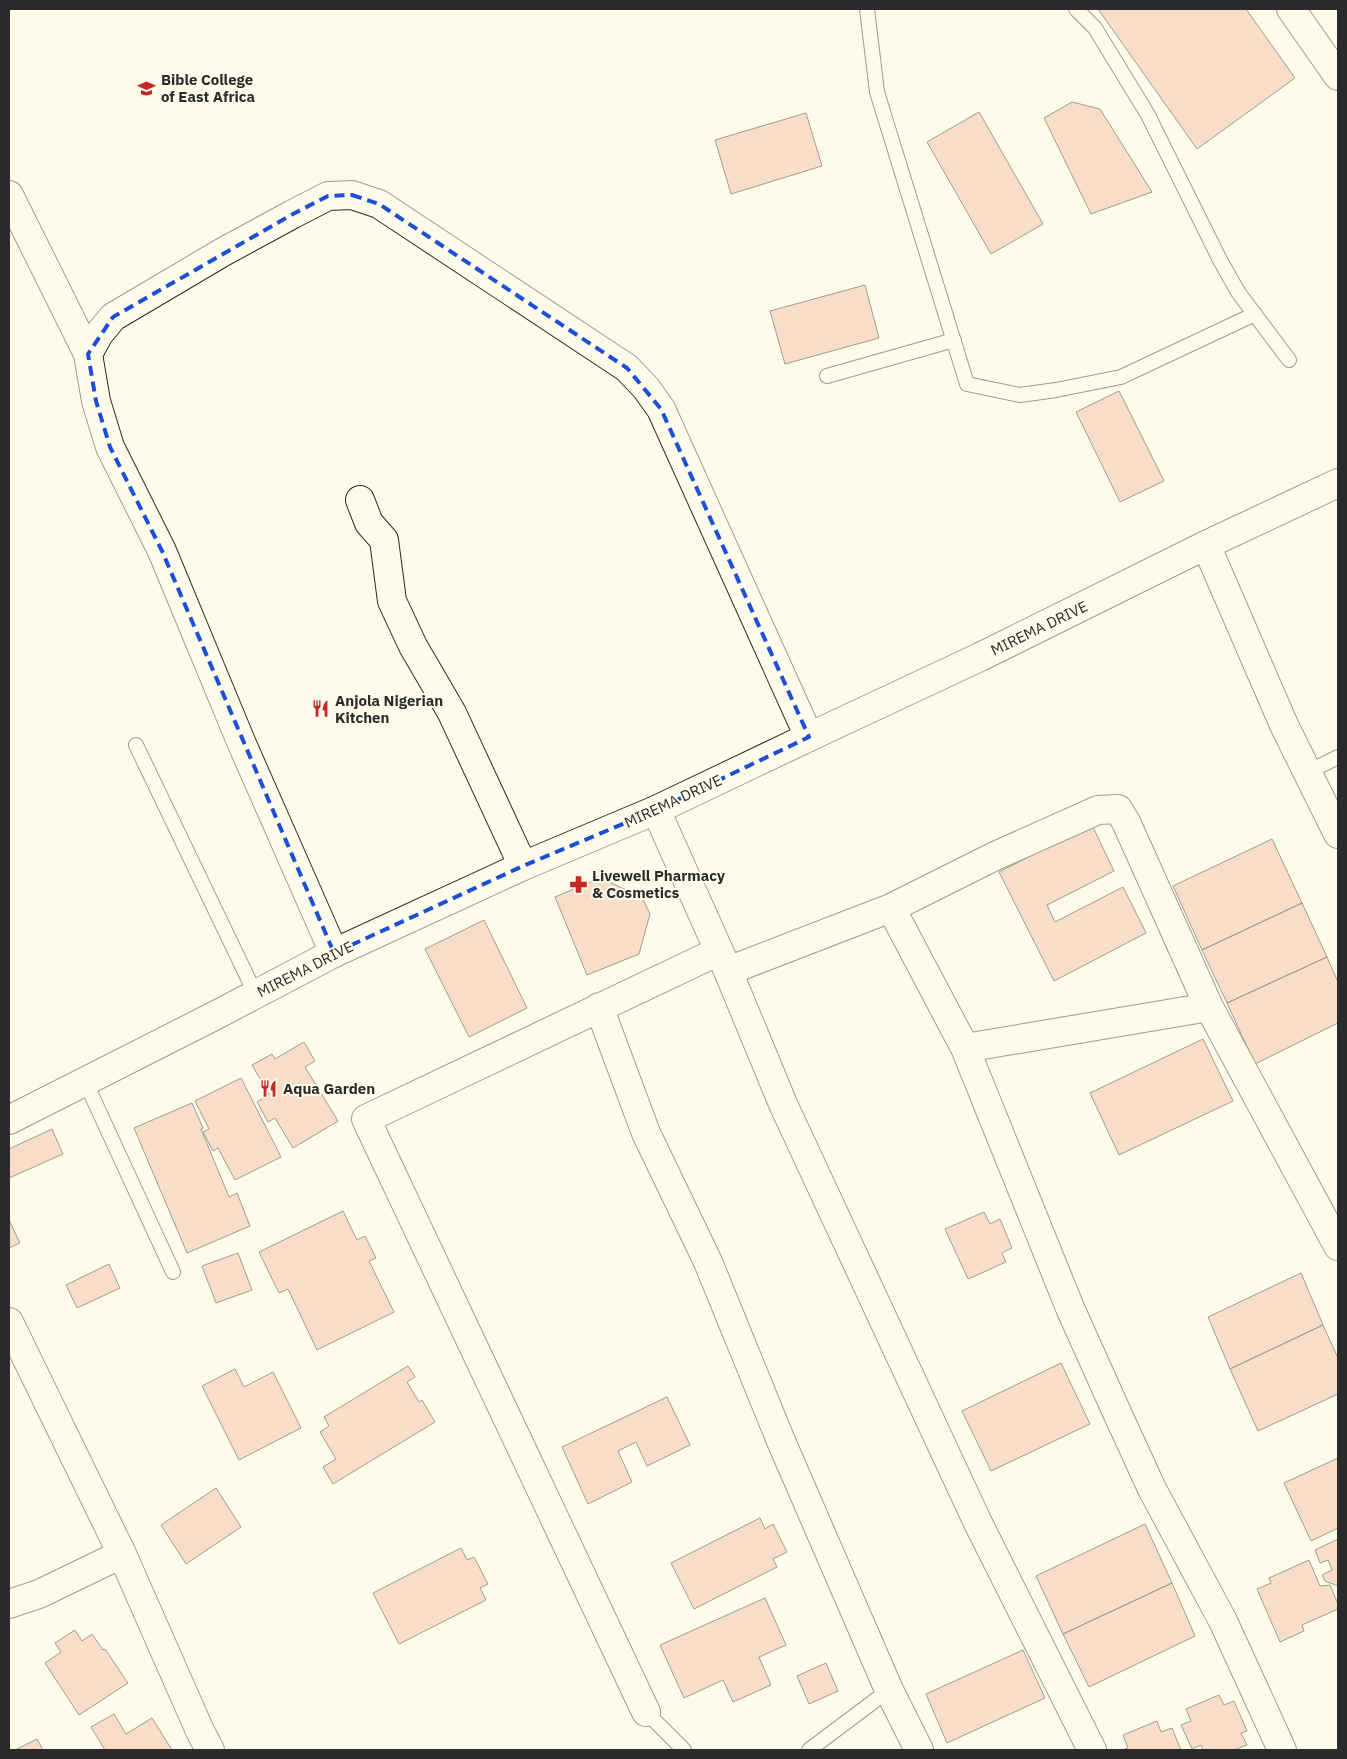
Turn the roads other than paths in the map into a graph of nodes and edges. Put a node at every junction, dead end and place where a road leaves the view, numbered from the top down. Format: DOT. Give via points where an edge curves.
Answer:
graph roads {
  1 [pos="867,9"];
  2 [pos="1076,9"];
  3 [pos="1291,9"];
  4 [pos="1338,76"];
  5 [pos="9,195"];
  6 [pos="1254,314"];
  7 [pos="954,340"];
  8 [pos="88,354"];
  9 [pos="1289,360"];
  10 [pos="827,376"];
  11 [pos="1338,483"];
  12 [pos="360,500"];
  13 [pos="1206,545"];
  14 [pos="809,737"];
  15 [pos="136,746"];
  16 [pos="1338,757"];
  17 [pos="1308,772"];
  18 [pos="656,810"];
  19 [pos="1338,834"];
  20 [pos="523,866"];
  21 [pos="891,908"];
  22 [pos="334,953"];
  23 [pos="723,961"];
  24 [pos="256,995"];
  25 [pos="599,1007"];
  26 [pos="1209,1007"];
  27 [pos="964,1048"];
  28 [pos="84,1081"];
  29 [pos="9,1120"];
  30 [pos="1338,1246"];
  31 [pos="173,1272"];
  32 [pos="11,1334"];
  33 [pos="122,1554"];
  34 [pos="9,1604"];
  35 [pos="889,1690"];
  36 [pos="646,1712"];
  37 [pos="210,1750"];
  38 [pos="684,1750"];
  39 [pos="809,1750"];
  40 [pos="919,1750"];
  41 [pos="1092,1750"];
  42 [pos="1282,1750"];
  1 -- 7 [label="lane" via="877,92"];
  2 -- 6 [label="lane" via="1100,36 1148,115 1220,260"];
  3 -- 4 [label="street"];
  5 -- 8 [label="street"];
  6 -- 7 [label="lane" via="1121,377 1020,395 967,384"];
  6 -- 9 [label="lane"];
  7 -- 10 [label="lane"];
  8 -- 14 [label="street" via="99,334 114,318 293,214 328,196 352,195 379,204 627,368 646,388 661,409"];
  8 -- 22 [label="street" via="96,401 110,447 162,551"];
  11 -- 13 [label="street, MIREMA DRIVE"];
  12 -- 20 [label="street" via="369,523 384,540 392,601 413,646 452,713"];
  13 -- 14 [label="street, MIREMA DRIVE"];
  13 -- 17 [label="street" via="1284,725"];
  14 -- 18 [label="street, MIREMA DRIVE"];
  15 -- 24 [label="lane"];
  16 -- 17 [label="lane"];
  17 -- 19 [label="street"];
  18 -- 20 [label="street, MIREMA DRIVE"];
  18 -- 23 [label="street"];
  20 -- 22 [label="street, MIREMA DRIVE"];
  21 -- 23 [label="street"];
  21 -- 26 [label="street" via="1098,810 1118,809"];
  21 -- 27 [label="street"];
  22 -- 24 [label="street, MIREMA DRIVE"];
  23 -- 25 [label="street"];
  23 -- 41 [label="street" via="783,1104 966,1496"];
  24 -- 28 [label="street, MIREMA DRIVE"];
  25 -- 35 [label="street" via="646,1134 708,1262 781,1442"];
  25 -- 36 [label="street" via="366,1119"];
  26 -- 27 [label="street"];
  26 -- 30 [label="street"];
  27 -- 42 [label="street" via="1070,1308 1114,1406 1152,1489 1223,1621"];
  28 -- 29 [label="street, MIREMA DRIVE"];
  28 -- 31 [label="lane"];
  32 -- 33 [label="street"];
  33 -- 34 [label="street" via="38,1594"];
  33 -- 37 [label="street"];
  35 -- 39 [label="lane"];
  35 -- 40 [label="street"];
  36 -- 38 [label="lane"];
}
